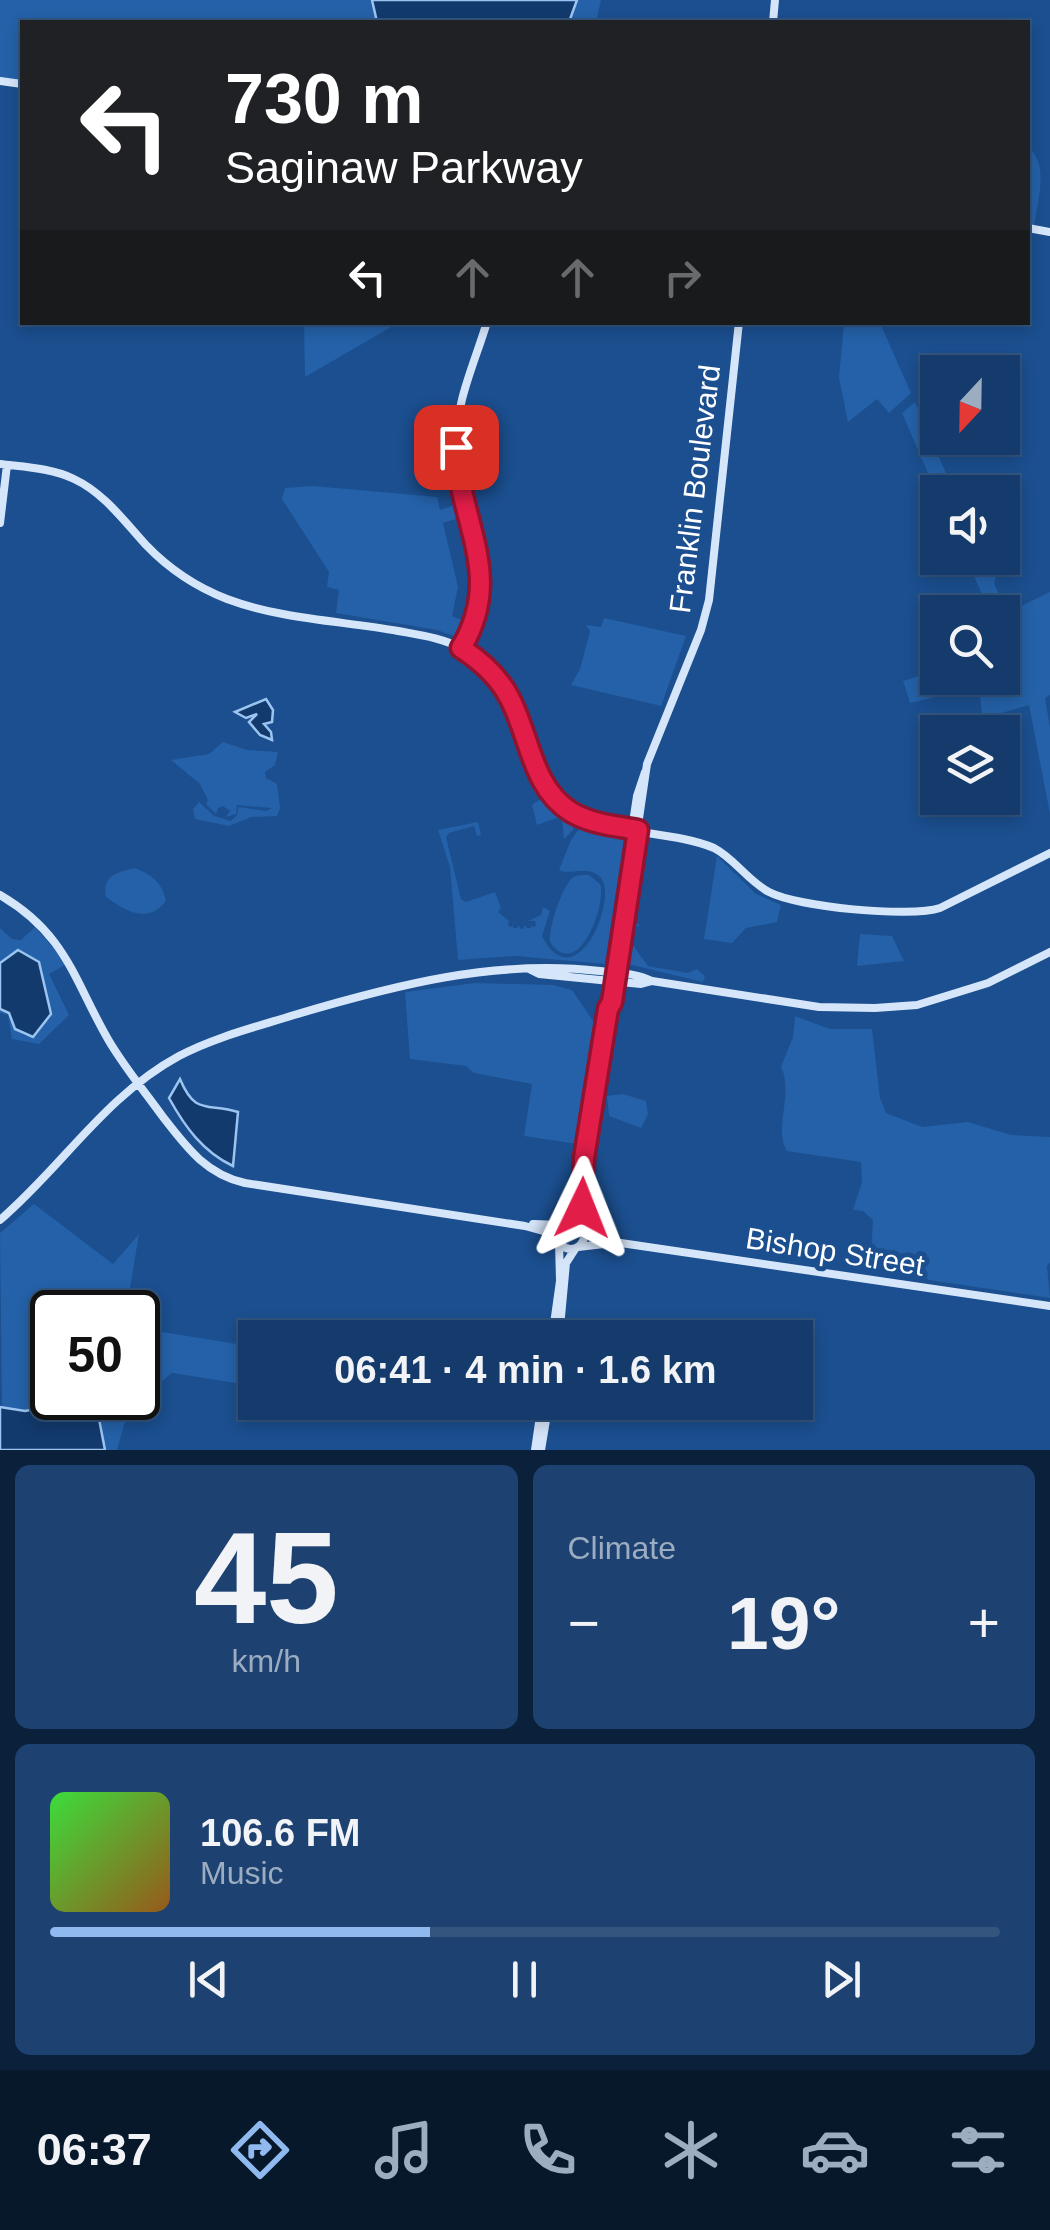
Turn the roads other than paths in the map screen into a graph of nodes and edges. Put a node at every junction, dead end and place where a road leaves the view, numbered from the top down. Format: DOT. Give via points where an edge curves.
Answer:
graph roads {
  1 [pos="485,325"];
  2 [pos="739,325"];
  3 [pos="3,465"];
  4 [pos="0,524"];
  5 [pos="461,648"];
  6 [pos="635,829"];
  7 [pos="1050,854"];
  8 [pos="0,895"];
  9 [pos="1048,951"];
  10 [pos="619,959"];
  11 [pos="613,977"];
  12 [pos="648,979"];
  13 [pos="140,1084"];
  14 [pos="123,1097"];
  15 [pos="150,1099"];
  16 [pos="584,1158"];
  17 [pos="0,1220"];
  18 [pos="565,1224"];
  19 [pos="525,1226"];
  20 [pos="583,1229"];
  21 [pos="559,1241"];
  22 [pos="614,1242"];
  23 [pos="577,1248"];
  24 [pos="1050,1306"];
  25 [pos="557,1320"];
  26 [pos="558,1320"];
  27 [pos="543,1420"];
  28 [pos="538,1450"];
  1 -- 5 [label="main road" via="456,426 459,485 482,581 477,617"];
  2 -- 6 [label="main road, Franklin Boulevard" via="709,600 646,772"];
  3 -- 4 [label="main road"];
  3 -- 5 [label="main road" via="52,471 90,488 166,563 228,600"];
  5 -- 6 [label="main road" via="502,684 538,773 557,800 582,817"];
  6 -- 7 [label="main road" via="714,848 784,899 917,913"];
  6 -- 10 [label="main road, Franklin Boulevard"];
  6 -- 11 [label="main road, Franklin Boulevard"];
  8 -- 13 [label="main road" via="65,955 108,1039"];
  9 -- 12 [label="main road" via="988,983 917,1005 875,1008 819,1006"];
  10 -- 11 [label="main road, Franklin Boulevard"];
  10 -- 12 [label="main road"];
  11 -- 12 [label="main road"];
  11 -- 13 [label="main road" via="539,966 384,989 231,1034 178,1056"];
  11 -- 16 [label="main road, Franklin Boulevard"];
  13 -- 14 [label="main road"];
  13 -- 15 [label="main road"];
  14 -- 15 [label="main road"];
  14 -- 17 [label="main road"];
  15 -- 19 [label="main road" via="192,1155 236,1181"];
  16 -- 18 [label="main road, Franklin Boulevard" via="575,1210"];
  16 -- 20 [label="main road, Franklin Boulevard"];
  18 -- 19 [label="main road"];
  18 -- 20 [label="main road"];
  18 -- 21 [label="main road"];
  19 -- 21 [label="main road"];
  20 -- 22 [label="main road, Bishop Street"];
  20 -- 23 [label="main road"];
  21 -- 23 [label="main road"];
  21 -- 25 [label="main road"];
  22 -- 23 [label="main road, Bishop Street"];
  22 -- 24 [label="main road, Bishop Street"];
  23 -- 26 [label="main road" via="566,1263"];
  27 -- 28 [label="main road"];
}
